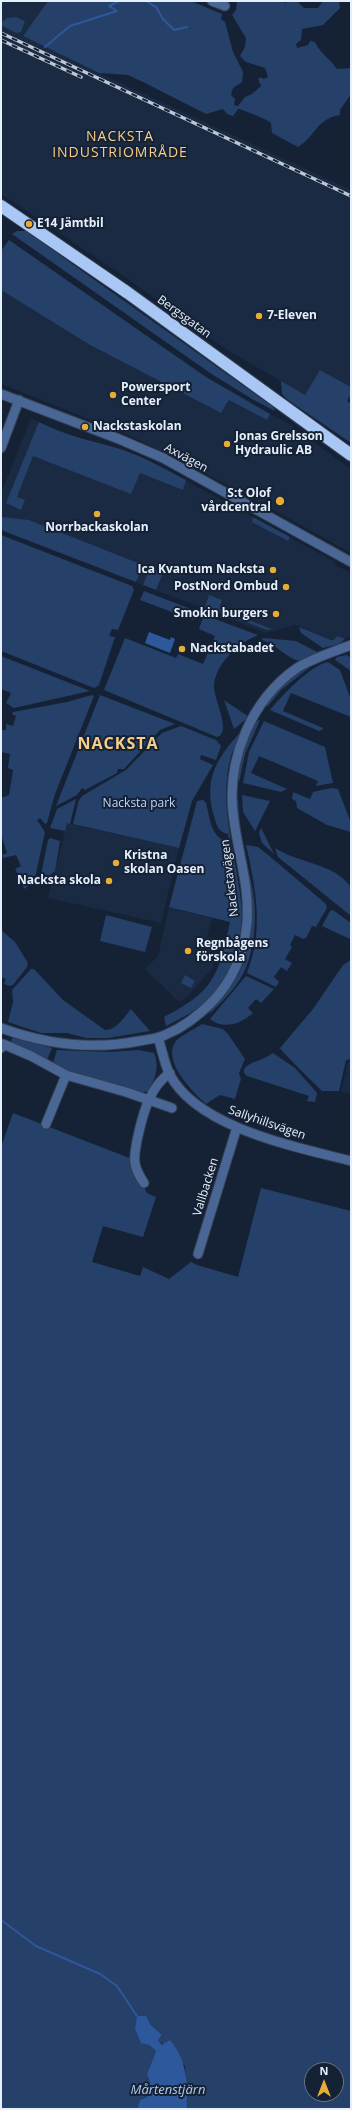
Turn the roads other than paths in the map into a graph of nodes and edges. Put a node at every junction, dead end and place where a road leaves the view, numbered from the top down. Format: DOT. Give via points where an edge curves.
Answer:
graph roads {
  1 [pos="212,1"];
  2 [pos="224,6"];
  3 [pos="1,207"];
  4 [pos="1,394"];
  5 [pos="18,400"];
  6 [pos="1,448"];
  7 [pos="351,454"];
  8 [pos="351,562"];
  9 [pos="351,645"];
  10 [pos="1,1028"];
  11 [pos="158,1038"];
  12 [pos="2,1046"];
  13 [pos="170,1073"];
  14 [pos="66,1075"];
  15 [pos="149,1099"];
  16 [pos="172,1108"];
  17 [pos="46,1124"];
  18 [pos="237,1127"];
  19 [pos="351,1161"];
  20 [pos="144,1183"];
  21 [pos="198,1254"];
  1 -- 2 [label="street"];
  3 -- 7 [label="highway, Bergsgatan" via="128,293"];
  4 -- 5 [label="street, Axvägen"];
  5 -- 6 [label="street"];
  5 -- 8 [label="street, Axvägen" via="163,458"];
  9 -- 11 [label="street, Nackstavägen" via="298,668 272,690 250,724 235,761 232,785 233,813 247,910 247,924 240,958 230,981 199,1015"];
  10 -- 11 [label="street, Nackstavägen" via="27,1036 82,1046 111,1046"];
  11 -- 13 [label="street, Sallyhillsvägen"];
  12 -- 14 [label="street" via="31,1056"];
  13 -- 15 [label="street" via="163,1078"];
  13 -- 18 [label="street, Sallyhillsvägen" via="186,1096 215,1117"];
  14 -- 15 [label="street"];
  14 -- 17 [label="street"];
  15 -- 16 [label="street"];
  15 -- 20 [label="street" via="140,1128 134,1163"];
  18 -- 19 [label="street, Sallyhillsvägen"];
  18 -- 21 [label="street, Vallbacken"];
}
